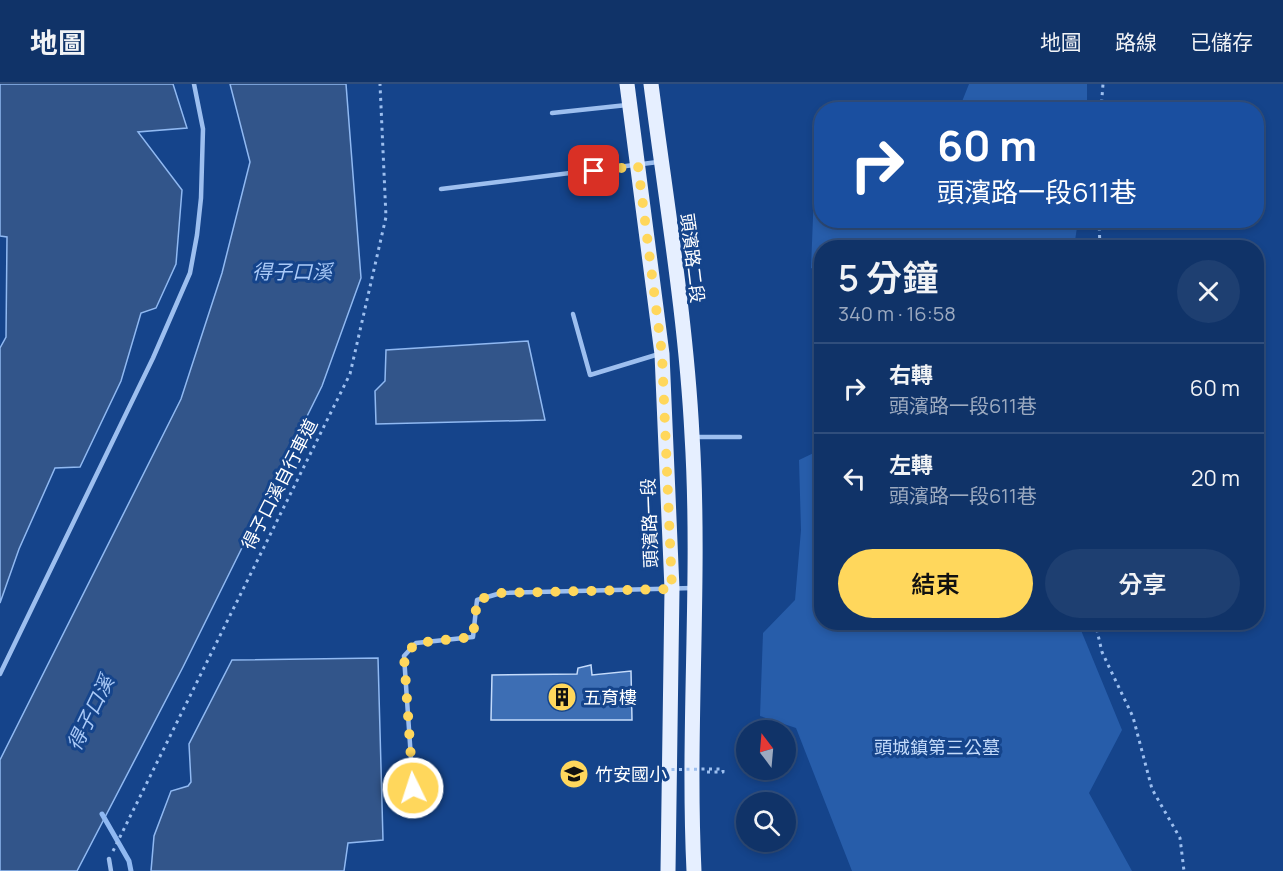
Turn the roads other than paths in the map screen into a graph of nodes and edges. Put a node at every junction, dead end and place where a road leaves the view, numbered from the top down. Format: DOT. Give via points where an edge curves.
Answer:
graph roads {
  1 [pos="194,84"];
  2 [pos="627,84"];
  3 [pos="651,84"];
  4 [pos="629,105"];
  5 [pos="552,113"];
  6 [pos="661,162"];
  7 [pos="638,166"];
  8 [pos="441,189"];
  9 [pos="573,314"];
  10 [pos="662,354"];
  11 [pos="692,437"];
  12 [pos="740,437"];
  13 [pos="695,588"];
  14 [pos="672,589"];
  15 [pos="694,668"];
  16 [pos="670,669"];
  17 [pos="0,674"];
  18 [pos="670,725"];
  19 [pos="693,726"];
  20 [pos="413,788"];
  21 [pos="109,859"];
  22 [pos="111,871"];
  23 [pos="668,871"];
  24 [pos="694,871"];
  1 -- 17 [label="lane" via="203,129 201,198 190,273"];
  2 -- 4 [label="main road"];
  3 -- 6 [label="main road, 頭濱路二段"];
  4 -- 5 [label="lane"];
  4 -- 7 [label="main road"];
  6 -- 7 [label="lane"];
  6 -- 11 [label="main road, 頭濱路二段" via="686,349"];
  7 -- 8 [label="lane"];
  7 -- 10 [label="main road"];
  9 -- 10 [label="lane" via="591,375"];
  10 -- 14 [label="main road, 頭濱路一段"];
  11 -- 12 [label="lane"];
  11 -- 13 [label="main road"];
  13 -- 14 [label="lane"];
  13 -- 15 [label="main road"];
  14 -- 16 [label="main road, 頭濱路一段"];
  14 -- 20 [label="lane" via="501,593 477,600 473,637 416,643 404,656"];
  15 -- 16 [label="main road"];
  15 -- 19 [label="main road"];
  16 -- 18 [label="main road, 頭濱路一段"];
  18 -- 19 [label="main road"];
  18 -- 23 [label="main road, 頭濱路一段"];
  19 -- 24 [label="main road"];
  21 -- 22 [label="lane"];
}
